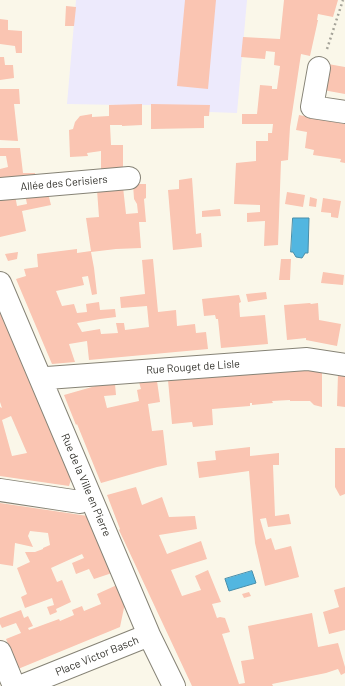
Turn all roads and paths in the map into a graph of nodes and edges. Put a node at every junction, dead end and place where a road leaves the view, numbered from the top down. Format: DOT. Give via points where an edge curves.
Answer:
graph roads {
  1 [pos="343,0"];
  2 [pos="319,68"];
  3 [pos="345,112"];
  4 [pos="129,178"];
  5 [pos="0,189"];
  6 [pos="1,289"];
  7 [pos="345,365"];
  8 [pos="42,381"];
  9 [pos="0,490"];
  10 [pos="80,502"];
  11 [pos="149,635"];
  12 [pos="0,652"];
  13 [pos="14,686"];
  14 [pos="22,686"];
  15 [pos="174,686"];
  1 -- 2 [label="path"];
  2 -- 3 [label="street" via="312,106"];
  4 -- 5 [label="street, Allée des Cerisiers"];
  6 -- 8 [label="street, Rue de la Ville en Pierre"];
  7 -- 8 [label="street, Rue Rouget de Lisle" via="307,359 47,378"];
  8 -- 11 [label="street, Rue de la Ville en Pierre"];
  9 -- 10 [label="street"];
  11 -- 14 [label="street, Place Victor Basch"];
  11 -- 15 [label="street, Rue de la Ville en Pierre"];
  12 -- 13 [label="street"];
}
